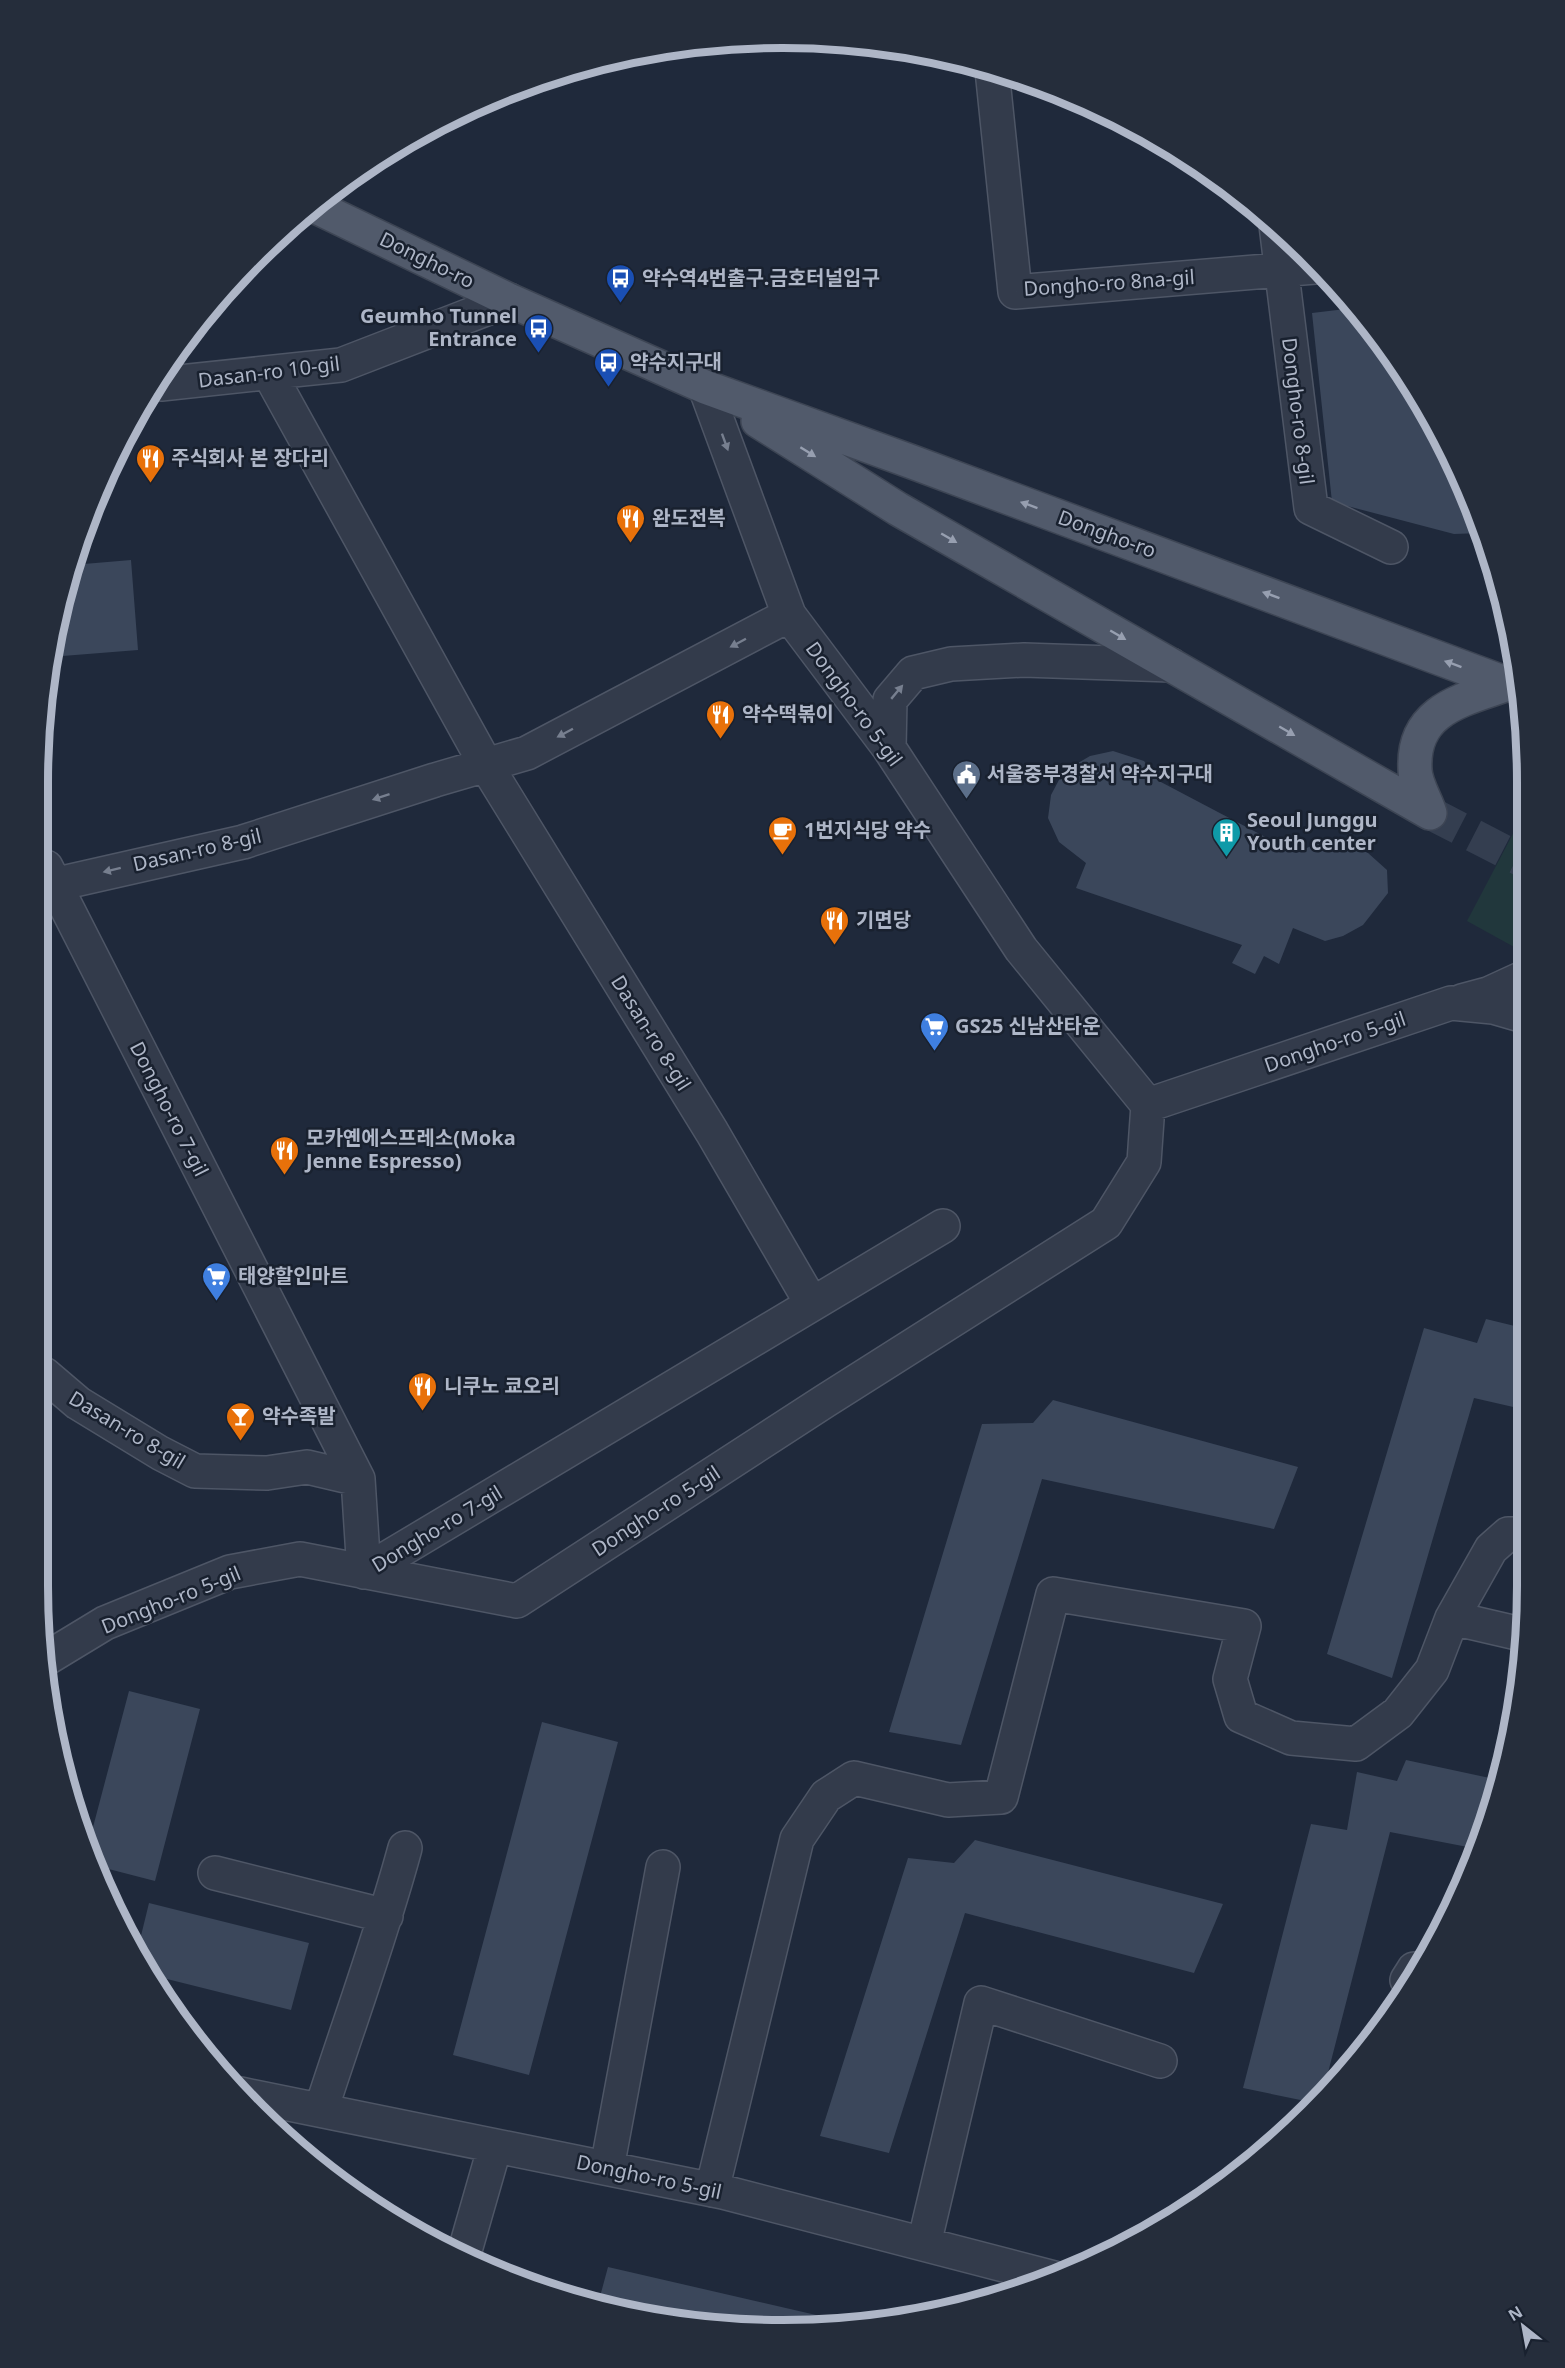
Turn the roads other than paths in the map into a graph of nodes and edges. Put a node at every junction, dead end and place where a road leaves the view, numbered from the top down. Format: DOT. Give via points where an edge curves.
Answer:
graph roads {
  1 [pos="994,79"];
  2 [pos="323,210"];
  3 [pos="1277,240"];
  4 [pos="1306,268"];
  5 [pos="1280,270"];
  6 [pos="509,300"];
  7 [pos="270,373"];
  8 [pos="166,383"];
  9 [pos="705,387"];
  10 [pos="1391,547"];
  11 [pos="789,615"];
  12 [pos="1171,665"];
  13 [pos="889,748"];
  14 [pos="486,765"];
  15 [pos="48,878"];
  16 [pos="48,880"];
  17 [pos="1517,981"];
  18 [pos="1451,1003"];
  19 [pos="1517,1014"];
  20 [pos="1148,1105"];
  21 [pos="943,1226"];
  22 [pos="812,1304"];
  23 [pos="48,1377"];
  24 [pos="358,1479"];
  25 [pos="1517,1534"];
  26 [pos="364,1572"];
  27 [pos="1452,1618"];
  28 [pos="1515,1633"];
  29 [pos="52,1655"];
  30 [pos="405,1848"];
  31 [pos="663,1867"];
  32 [pos="214,1873"];
  33 [pos="387,1916"];
  34 [pos="1160,2061"];
  35 [pos="256,2097"];
  36 [pos="321,2110"];
  37 [pos="495,2145"];
  38 [pos="607,2169"];
  39 [pos="712,2190"];
  40 [pos="924,2244"];
  41 [pos="466,2248"];
  42 [pos="1038,2274"];
  1 -- 5 [label="street, Dongho-ro 8na-gil" via="1016,292"];
  2 -- 6 [label="main road, Dongho-ro"];
  3 -- 5 [label="street, Dongho-ro 8-gil"];
  4 -- 5 [label="street, Dongho-ro 8na-gil"];
  5 -- 10 [label="street, Dongho-ro 8-gil" via="1311,508"];
  6 -- 7 [label="street, Dasan-ro 10-gil" via="341,365"];
  6 -- 9 [label="main road, Dongho-ro"];
  7 -- 8 [label="street, Dasan-ro 10-gil"];
  7 -- 14 [label="street, Dasan-ro 8-gil"];
  9 -- 11 [label="street, Dongho-ro 5-gil, one-way"];
  9 -- 12 [label="main road, Dongho-ro, one-way" via="898,509"];
  12 -- 9 [label="main road, Dongho-ro, one-way" via="1430,813 1414,771 1427,722 1445,708 1508,684"];
  11 -- 13 [label="street, Dongho-ro 5-gil"];
  11 -- 14 [label="street, Dasan-ro 8-gil, one-way" via="527,753"];
  13 -- 12 [label="street, one-way" via="890,700 914,673 951,664 1024,660"];
  13 -- 20 [label="street, Dongho-ro 5-gil" via="1021,949"];
  14 -- 15 [label="street, Dasan-ro 8-gil, one-way" via="243,842"];
  14 -- 22 [label="street, Dasan-ro 8-gil" via="706,1122"];
  16 -- 24 [label="street, Dongho-ro 7-gil"];
  17 -- 18 [label="street" via="1488,994"];
  18 -- 19 [label="street, Dongho-ro 5-gil"];
  18 -- 20 [label="street, Dongho-ro 5-gil"];
  20 -- 26 [label="street, Dongho-ro 5-gil" via="1144,1162 1106,1223 517,1601"];
  21 -- 22 [label="street, Dongho-ro 7-gil"];
  22 -- 26 [label="street, Dongho-ro 7-gil"];
  23 -- 24 [label="street, Dasan-ro 8-gil" via="78,1403 195,1471 267,1473 307,1467"];
  24 -- 26 [label="street, Dongho-ro 7-gil"];
  25 -- 27 [label="street" via="1508,1534 1491,1550"];
  26 -- 29 [label="street, Dongho-ro 5-gil" via="300,1559 230,1572 105,1623"];
  27 -- 28 [label="street"];
  27 -- 39 [label="street" via="1432,1670 1398,1713 1356,1744 1291,1738 1241,1716 1230,1679 1244,1626 1053,1594 1001,1797 948,1800 854,1778 826,1796 797,1839"];
  30 -- 33 [label="street"];
  31 -- 38 [label="street"];
  32 -- 33 [label="street"];
  33 -- 36 [label="street"];
  34 -- 40 [label="street" via="981,2003"];
  35 -- 36 [label="street, Dongho-ro 5-gil"];
  36 -- 37 [label="street, Dongho-ro 5-gil"];
  37 -- 38 [label="street, Dongho-ro 5-gil"];
  37 -- 41 [label="street"];
  38 -- 39 [label="street, Dongho-ro 5-gil"];
  39 -- 40 [label="street, Dongho-ro 5-gil"];
  40 -- 42 [label="street, Dongho-ro 5-gil"];
}
